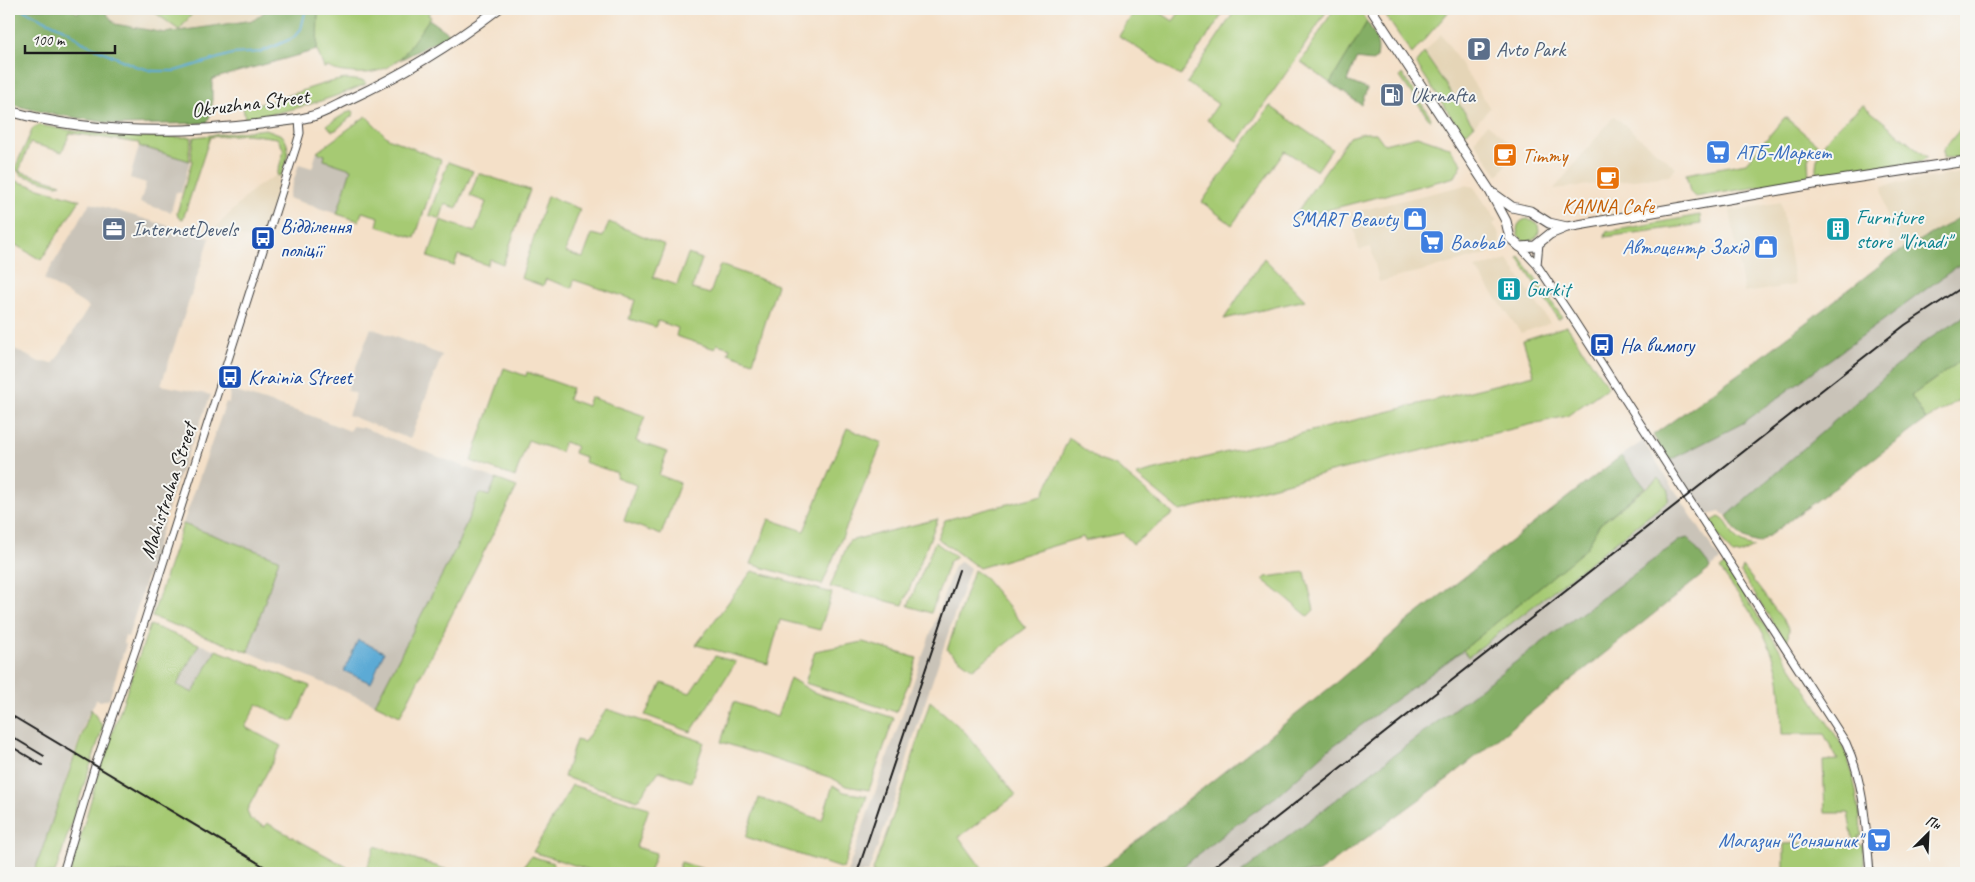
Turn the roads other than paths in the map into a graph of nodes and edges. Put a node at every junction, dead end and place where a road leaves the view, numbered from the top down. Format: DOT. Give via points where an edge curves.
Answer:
graph roads {
  1 [pos="498,9"];
  2 [pos="1371,9"];
  3 [pos="9,112"];
  4 [pos="299,119"];
  5 [pos="1966,161"];
  6 [pos="1490,191"];
  7 [pos="1525,211"];
  8 [pos="1542,220"];
  9 [pos="1568,227"];
  10 [pos="1507,228"];
  11 [pos="1541,241"];
  12 [pos="1520,247"];
  13 [pos="1537,265"];
  14 [pos="63,873"];
  15 [pos="1870,873"];
  1 -- 4 [label="main road, Okruzhna Street" via="461,38 418,65 310,117"];
  2 -- 6 [label="main road"];
  3 -- 4 [label="main road, Okruzhna Street" via="72,124 143,130 227,127"];
  4 -- 14 [label="street, Mahistralna Street" via="296,147"];
  5 -- 9 [label="main road"];
  6 -- 7 [label="main road" via="1512,207"];
  6 -- 10 [label="main road"];
  7 -- 8 [label="main road" via="1535,213"];
  7 -- 10 [label="main road" via="1512,217"];
  8 -- 9 [label="main road"];
  8 -- 11 [label="main road" via="1545,229"];
  9 -- 11 [label="main road"];
  10 -- 12 [label="main road" via="1510,238"];
  11 -- 12 [label="main road" via="1530,248"];
  11 -- 13 [label="street"];
  12 -- 13 [label="street"];
  13 -- 15 [label="street" via="1846,743 1856,764 1861,788"];
}
